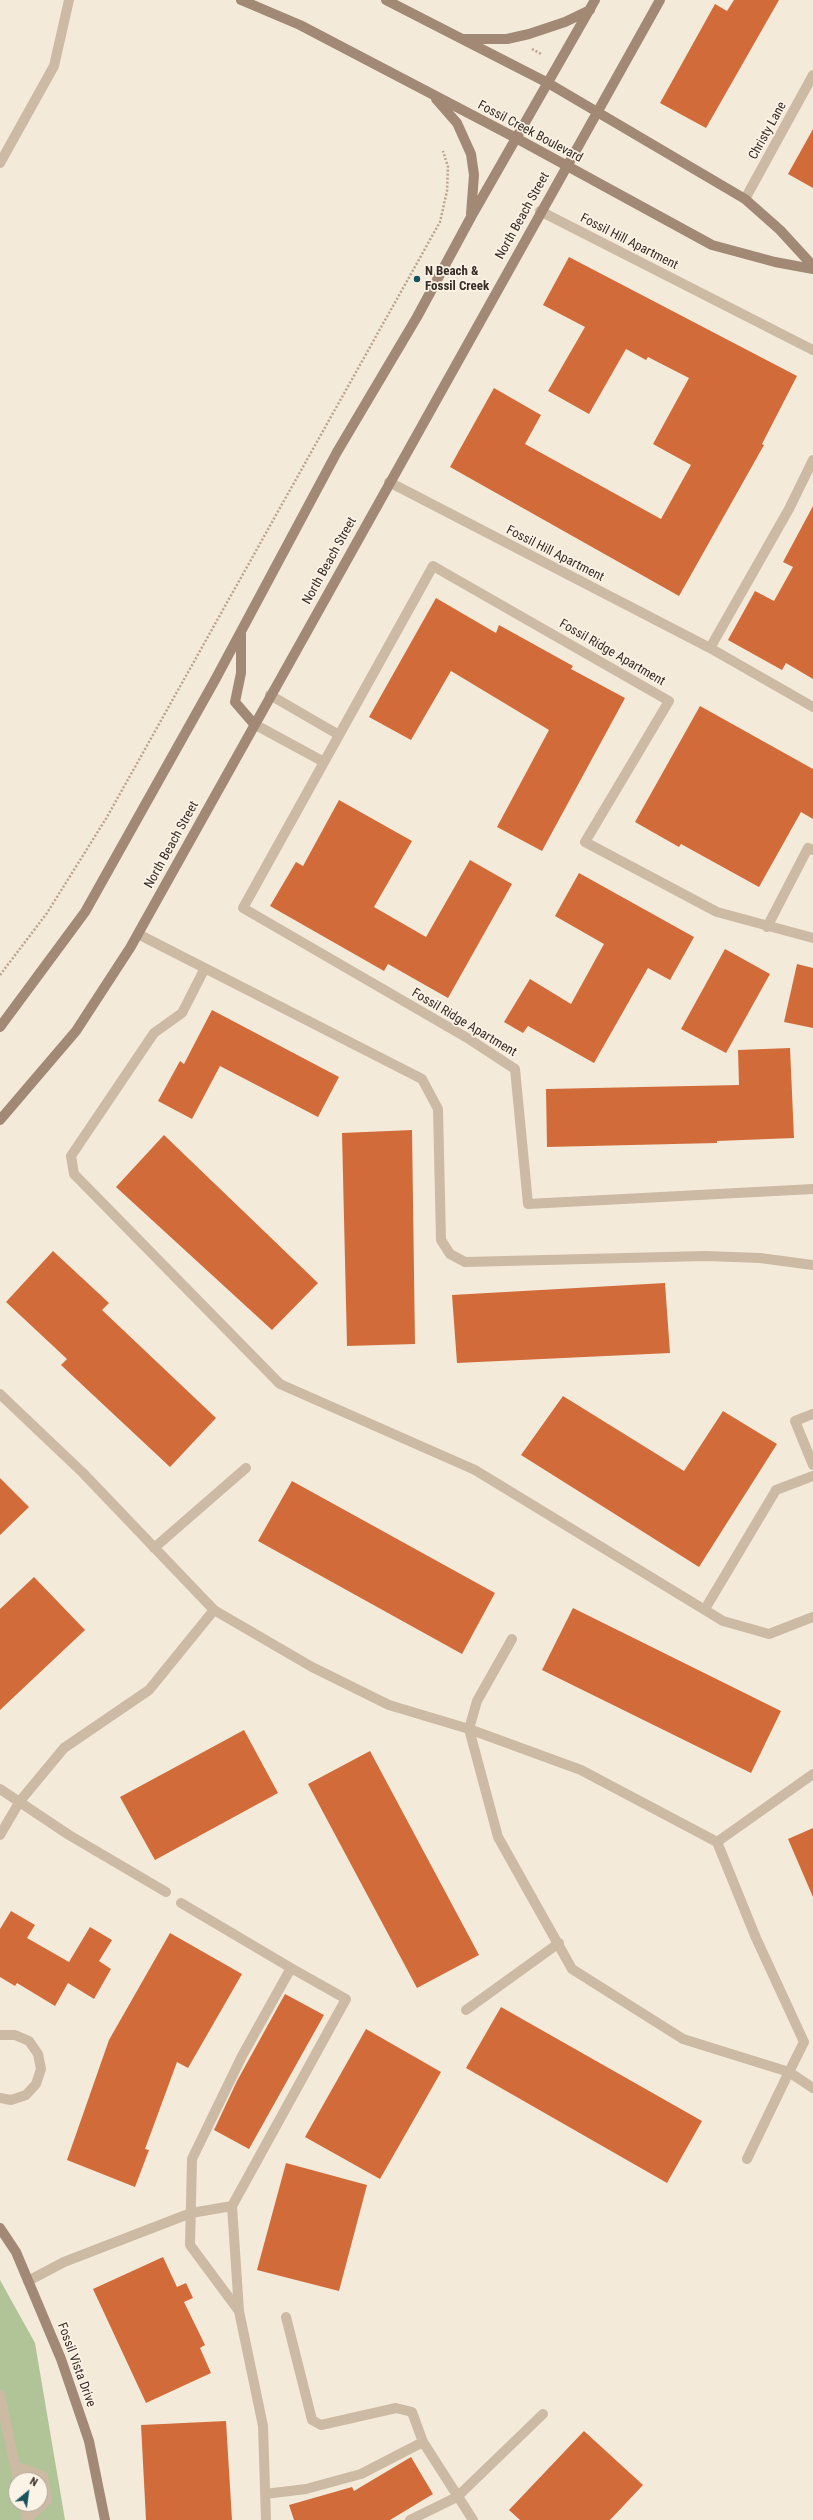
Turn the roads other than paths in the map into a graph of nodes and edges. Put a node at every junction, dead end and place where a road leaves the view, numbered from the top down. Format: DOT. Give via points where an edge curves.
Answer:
graph roads {
  1 [pos="69,0"];
  2 [pos="241,0"];
  3 [pos="386,0"];
  4 [pos="595,0"];
  5 [pos="660,0"];
  6 [pos="590,10"];
  7 [pos="462,39"];
  8 [pos="813,75"];
  9 [pos="548,83"];
  10 [pos="432,94"];
  11 [pos="597,110"];
  12 [pos="516,138"];
  13 [pos="0,163"];
  14 [pos="566,166"];
  15 [pos="745,199"];
  16 [pos="540,211"];
  17 [pos="471,218"];
  18 [pos="813,267"];
  19 [pos="813,350"];
  20 [pos="813,460"];
  21 [pos="389,482"];
  22 [pos="241,632"];
  23 [pos="710,648"];
  24 [pos="270,695"];
  25 [pos="813,708"];
  26 [pos="254,724"];
  27 [pos="339,735"];
  28 [pos="324,762"];
  29 [pos="813,850"];
  30 [pos="767,926"];
  31 [pos="138,934"];
  32 [pos="813,938"];
  33 [pos="205,968"];
  34 [pos="0,1026"];
  35 [pos="0,1120"];
  36 [pos="813,1189"];
  37 [pos="813,1265"];
  38 [pos="0,1394"];
  39 [pos="813,1414"];
  40 [pos="813,1465"];
  41 [pos="246,1468"];
  42 [pos="813,1476"];
  43 [pos="154,1548"];
  44 [pos="705,1609"];
  45 [pos="214,1610"];
  46 [pos="813,1617"];
  47 [pos="512,1639"];
  48 [pos="469,1729"];
  49 [pos="813,1774"];
  50 [pos="0,1789"];
  51 [pos="20,1801"];
  52 [pos="0,1835"];
  53 [pos="717,1842"];
  54 [pos="166,1892"];
  55 [pos="181,1904"];
  56 [pos="559,1943"];
  57 [pos="291,1968"];
  58 [pos="466,2010"];
  59 [pos="0,2036"];
  60 [pos="789,2072"];
  61 [pos="813,2088"];
  62 [pos="0,2098"];
  63 [pos="747,2159"];
  64 [pos="232,2206"];
  65 [pos="191,2213"];
  66 [pos="0,2228"];
  67 [pos="28,2281"];
  68 [pos="238,2311"];
  69 [pos="286,2317"];
  70 [pos="0,2399"];
  71 [pos="543,2414"];
  72 [pos="423,2442"];
  73 [pos="15,2466"];
  74 [pos="16,2472"];
  75 [pos="265,2494"];
  76 [pos="457,2497"];
  77 [pos="27,2520"];
  78 [pos="105,2520"];
  79 [pos="266,2520"];
  80 [pos="410,2520"];
  81 [pos="473,2520"];
  1 -- 13 [label="street" via="54,66"];
  2 -- 10 [label="main road, Fossil Creek Boulevard" via="300,25"];
  3 -- 7 [label="main road, Fossil Creek Boulevard"];
  4 -- 6 [label="main road"];
  5 -- 11 [label="main road, North Beach Street"];
  6 -- 7 [label="main road" via="565,22 507,39"];
  6 -- 9 [label="main road"];
  7 -- 9 [label="main road, Fossil Creek Boulevard"];
  8 -- 15 [label="street, Christy Lane"];
  9 -- 11 [label="main road, Fossil Creek Boulevard"];
  9 -- 12 [label="main road"];
  10 -- 12 [label="main road, Fossil Creek Boulevard"];
  10 -- 17 [label="main road" via="457,123 471,154 474,175"];
  11 -- 14 [label="main road, North Beach Street"];
  11 -- 15 [label="main road, Fossil Creek Boulevard"];
  12 -- 14 [label="main road, Fossil Creek Boulevard"];
  12 -- 17 [label="main road"];
  14 -- 16 [label="main road, North Beach Street"];
  14 -- 18 [label="main road, Fossil Creek Boulevard" via="712,245 775,262"];
  15 -- 18 [label="main road, Fossil Creek Boulevard" via="780,230"];
  16 -- 19 [label="street, Fossil Hill Apartment"];
  16 -- 21 [label="main road, North Beach Street"];
  17 -- 22 [label="main road" via="417,318 337,452"];
  20 -- 23 [label="street" via="789,509"];
  21 -- 23 [label="street, Fossil Hill Apartment"];
  21 -- 24 [label="main road, North Beach Street"];
  22 -- 26 [label="main road" via="241,673 235,702"];
  22 -- 34 [label="main road" via="85,912"];
  23 -- 25 [label="street, Fossil Hill Apartment"];
  24 -- 26 [label="main road, North Beach Street"];
  24 -- 27 [label="street"];
  26 -- 28 [label="street"];
  26 -- 31 [label="main road, North Beach Street"];
  27 -- 28 [label="street, Fossil Ridge Apartment"];
  27 -- 30 [label="street, Fossil Ridge Apartment" via="433,566 669,701 585,842 717,912"];
  28 -- 36 [label="street, Fossil Ridge Apartment" via="243,908 470,1039 515,1069 528,1204"];
  29 -- 30 [label="street" via="808,848"];
  30 -- 32 [label="street, Fossil Ridge Apartment"];
  31 -- 33 [label="street"];
  31 -- 35 [label="main road, North Beach Street" via="76,1031"];
  33 -- 37 [label="street" via="422,1079 438,1109 441,1240 450,1254 465,1262 706,1256 760,1258"];
  33 -- 44 [label="street" via="182,1013 154,1033 71,1156 74,1174 280,1384 475,1470"];
  38 -- 43 [label="street" via="82,1473"];
  39 -- 40 [label="street" via="795,1420"];
  41 -- 43 [label="street"];
  42 -- 44 [label="street" via="776,1490"];
  43 -- 45 [label="street"];
  44 -- 46 [label="street" via="723,1621 769,1634"];
  45 -- 48 [label="street" via="312,1667 390,1705"];
  45 -- 51 [label="street" via="149,1690 64,1748"];
  47 -- 48 [label="street" via="477,1701"];
  48 -- 53 [label="street" via="581,1770"];
  48 -- 56 [label="street" via="498,1837"];
  49 -- 53 [label="street"];
  50 -- 51 [label="street"];
  51 -- 52 [label="street"];
  51 -- 54 [label="street" via="69,1835"];
  53 -- 60 [label="street" via="756,1938 804,2042"];
  55 -- 57 [label="street"];
  56 -- 58 [label="street"];
  56 -- 60 [label="street" via="572,1969 683,2039"];
  57 -- 64 [label="street" via="346,1999"];
  57 -- 65 [label="street" via="242,2056 192,2159"];
  59 -- 62 [label="street" via="15,2035 29,2041 38,2054 41,2069 36,2084 26,2095 11,2100"];
  60 -- 61 [label="street"];
  60 -- 63 [label="street"];
  64 -- 65 [label="street"];
  64 -- 68 [label="street"];
  65 -- 67 [label="street" via="64,2262"];
  65 -- 68 [label="street" via="190,2245"];
  66 -- 67 [label="main road, Fossil Vista Drive" via="16,2252"];
  67 -- 78 [label="main road, Fossil Vista Drive" via="61,2359 89,2441"];
  68 -- 75 [label="street" via="263,2426"];
  69 -- 72 [label="street" via="312,2420 321,2425 396,2408 412,2412"];
  70 -- 73 [label="street"];
  71 -- 76 [label="street"];
  72 -- 75 [label="street" via="361,2474 306,2489"];
  72 -- 76 [label="street"];
  73 -- 74 [label="street"];
  73 -- 77 [label="street" via="43,2476 47,2500"];
  75 -- 79 [label="street"];
  76 -- 80 [label="street"];
  76 -- 81 [label="street"];
}
